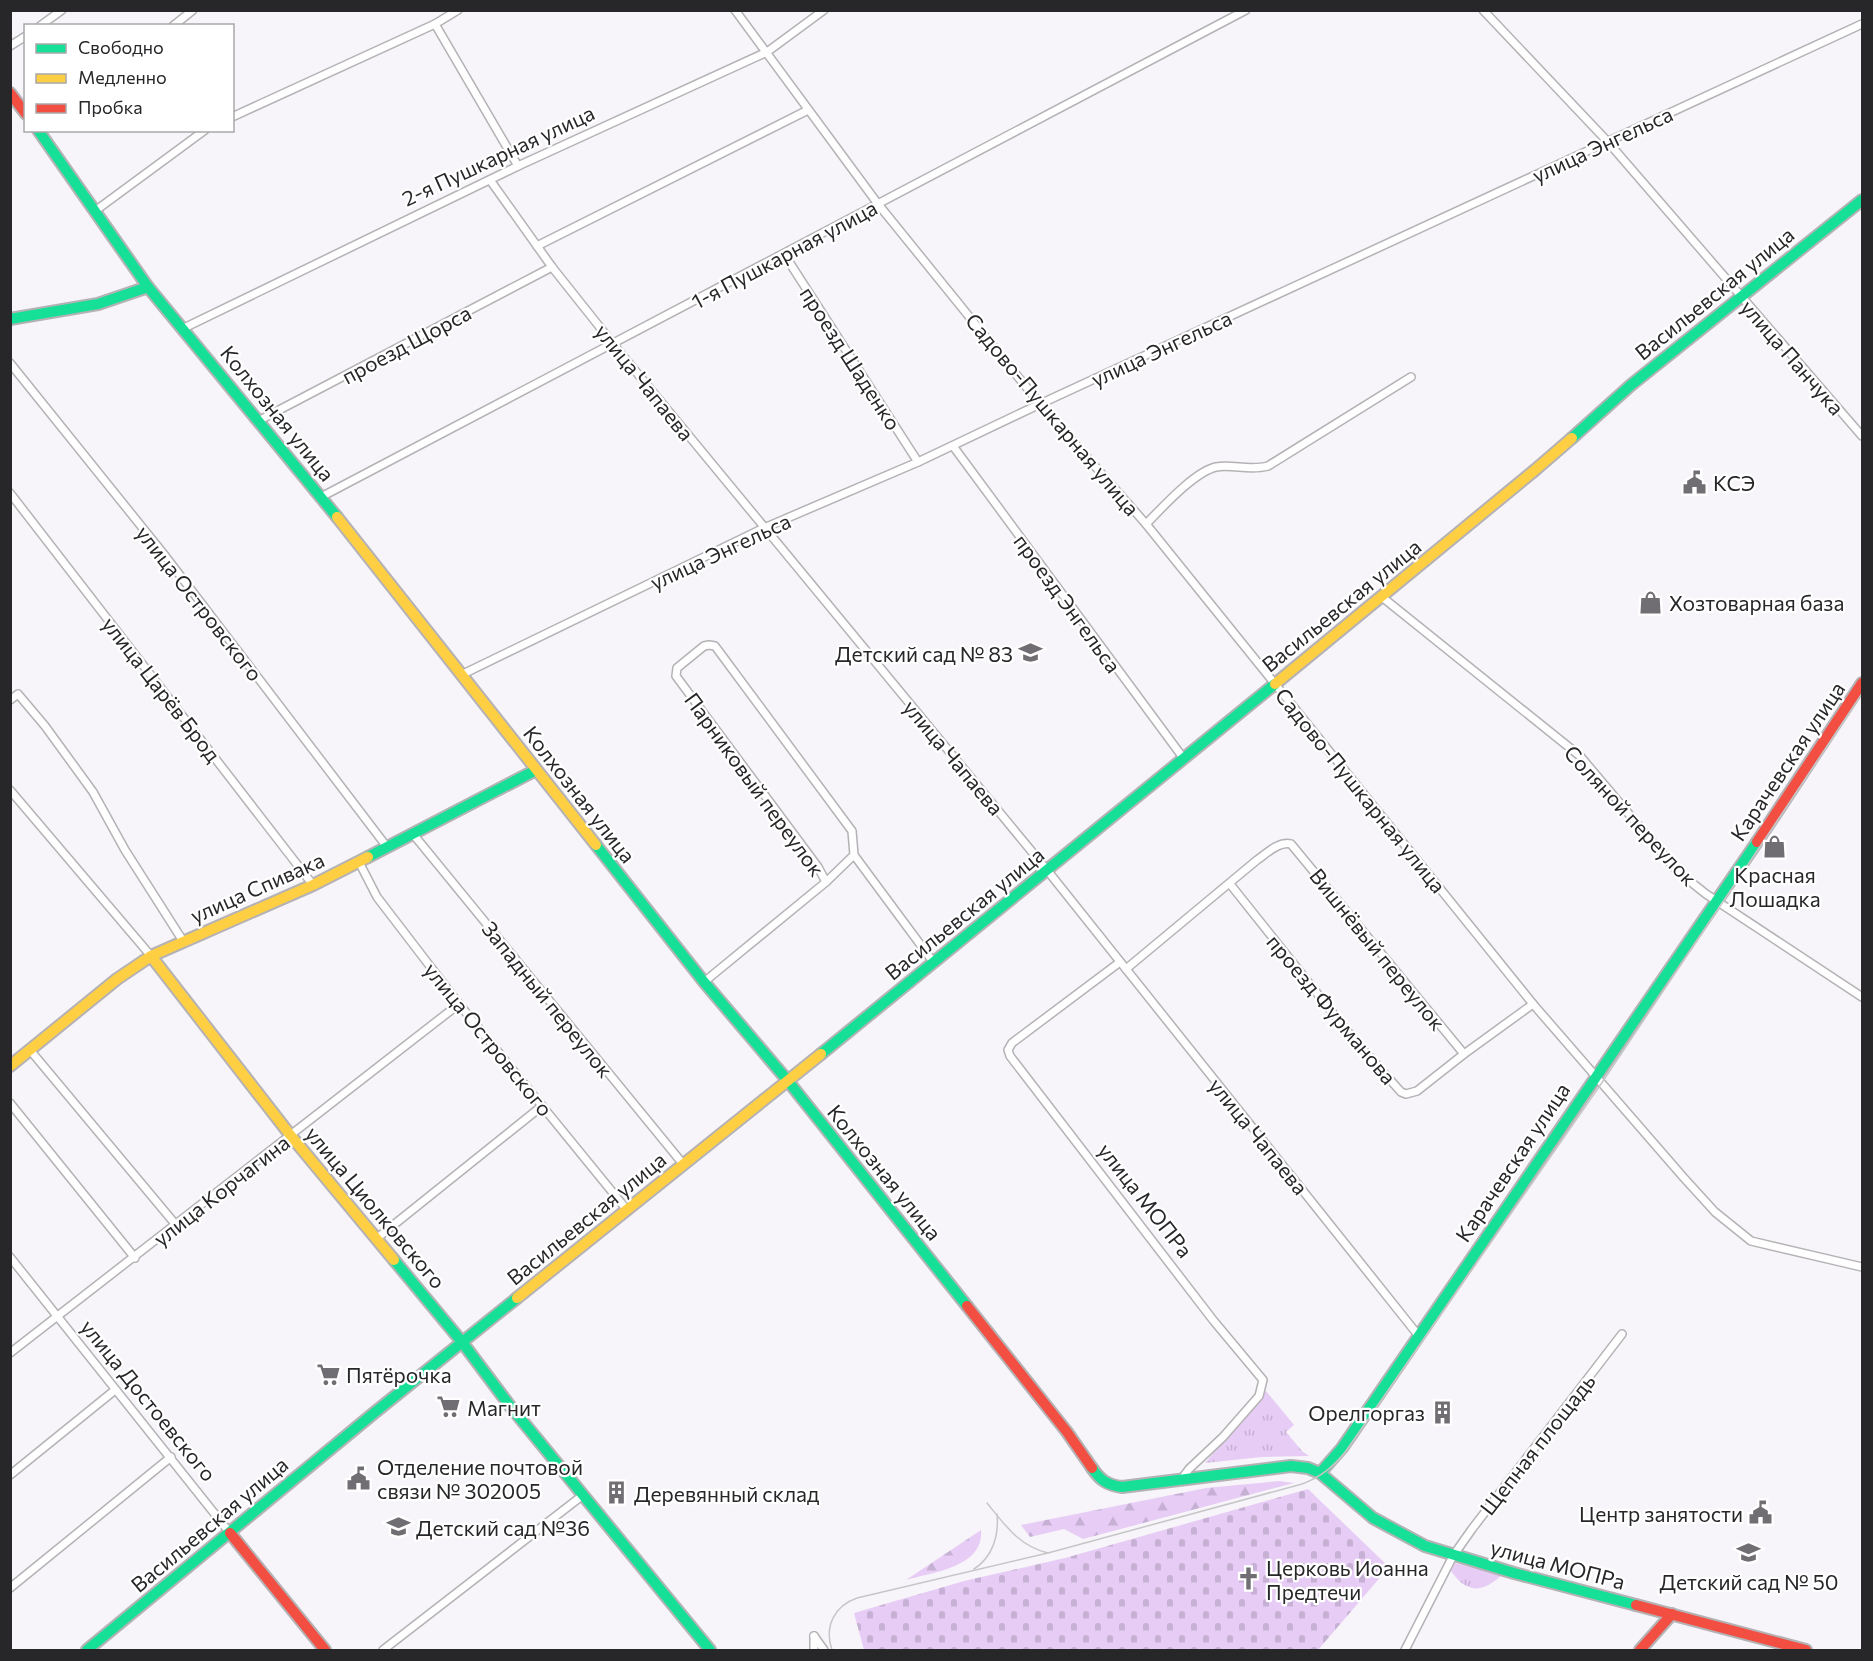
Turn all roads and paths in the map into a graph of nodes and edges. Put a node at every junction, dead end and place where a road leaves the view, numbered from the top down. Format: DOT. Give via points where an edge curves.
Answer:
graph roads {
  1 [pos="62,10"];
  2 [pos="193,10"];
  3 [pos="458,10"];
  4 [pos="735,10"];
  5 [pos="824,10"];
  6 [pos="1246,10"];
  7 [pos="1483,10"];
  8 [pos="43,24"];
  9 [pos="176,24"];
  10 [pos="435,24"];
  11 [pos="1863,24"];
  12 [pos="24,37"];
  13 [pos="10,46"];
  14 [pos="767,52"];
  15 [pos="10,93"];
  16 [pos="808,110"];
  17 [pos="24,111"];
  18 [pos="234,116"];
  19 [pos="39,132"];
  20 [pos="202,132"];
  21 [pos="1608,142"];
  22 [pos="518,166"];
  23 [pos="490,180"];
  24 [pos="1863,200"];
  25 [pos="878,204"];
  26 [pos="95,211"];
  27 [pos="537,246"];
  28 [pos="784,254"];
  29 [pos="552,267"];
  30 [pos="148,287"];
  31 [pos="1740,296"];
  32 [pos="10,319"];
  33 [pos="184,328"];
  34 [pos="614,345"];
  35 [pos="10,363"];
  36 [pos="1412,377"];
  37 [pos="1040,404"];
  38 [pos="260,420"];
  39 [pos="1863,436"];
  40 [pos="952,446"];
  41 [pos="918,462"];
  42 [pos="10,493"];
  43 [pos="321,497"];
  44 [pos="1146,524"];
  45 [pos="764,528"];
  46 [pos="1382,597"];
  47 [pos="461,675"];
  48 [pos="1863,683"];
  49 [pos="1275,684"];
  50 [pos="10,700"];
  51 [pos="1184,759"];
  52 [pos="536,770"];
  53 [pos="10,790"];
  54 [pos="413,834"];
  55 [pos="387,847"];
  56 [pos="854,855"];
  57 [pos="359,862"];
  58 [pos="1047,870"];
  59 [pos="826,882"];
  60 [pos="1230,884"];
  61 [pos="313,885"];
  62 [pos="1717,901"];
  63 [pos="183,941"];
  64 [pos="151,956"];
  65 [pos="1120,962"];
  66 [pos="934,963"];
  67 [pos="1126,969"];
  68 [pos="704,982"];
  69 [pos="1863,997"];
  70 [pos="459,1004"];
  71 [pos="1533,1004"];
  72 [pos="30,1050"];
  73 [pos="1464,1054"];
  74 [pos="10,1066"];
  75 [pos="1595,1077"];
  76 [pos="788,1081"];
  77 [pos="10,1103"];
  78 [pos="542,1106"];
  79 [pos="291,1136"];
  80 [pos="683,1164"];
  81 [pos="627,1210"];
  82 [pos="176,1225"];
  83 [pos="376,1239"];
  84 [pos="10,1257"];
  85 [pos="135,1258"];
  86 [pos="1863,1267"];
  87 [pos="57,1316"];
  88 [pos="1622,1334"];
  89 [pos="1418,1335"];
  90 [pos="462,1342"];
  91 [pos="10,1353"];
  92 [pos="115,1390"];
  93 [pos="171,1457"];
  94 [pos="1320,1473"];
  95 [pos="10,1475"];
  96 [pos="1180,1481"];
  97 [pos="583,1495"];
  98 [pos="230,1533"];
  99 [pos="1453,1556"];
  100 [pos="10,1588"];
  101 [pos="1672,1614"];
  102 [pos="87,1650"];
  103 [pos="325,1650"];
  104 [pos="383,1650"];
  105 [pos="710,1650"];
  106 [pos="814,1650"];
  107 [pos="824,1650"];
  108 [pos="1405,1650"];
  109 [pos="1640,1650"];
  110 [pos="1806,1650"];
  1 -- 8 [label="street"];
  2 -- 9 [label="street"];
  3 -- 10 [label="street"];
  4 -- 14 [label="street, Садово-Пушкарная улица"];
  5 -- 14 [label="street, 2-я Пушкарная улица"];
  6 -- 25 [label="street, 1-я Пушкарная улица"];
  7 -- 21 [label="street, улица Панчука"];
  10 -- 18 [label="street"];
  10 -- 22 [label="street"];
  11 -- 21 [label="street, улица Энгельса"];
  12 -- 13 [label="street"];
  14 -- 16 [label="street, Садово-Пушкарная улица"];
  14 -- 22 [label="street, 2-я Пушкарная улица"];
  15 -- 17 [label="street"];
  16 -- 25 [label="street, Садово-Пушкарная улица"];
  16 -- 27 [label="street"];
  19 -- 26 [label="street, Колхозная улица"];
  20 -- 26 [label="street"];
  21 -- 31 [label="street, улица Панчука"];
  21 -- 37 [label="street, улица Энгельса"];
  22 -- 23 [label="street, 2-я Пушкарная улица"];
  23 -- 27 [label="street, улица Чапаева"];
  23 -- 33 [label="street, 2-я Пушкарная улица"];
  24 -- 31 [label="street, Васильевская улица"];
  25 -- 28 [label="street, 1-я Пушкарная улица"];
  25 -- 37 [label="street, Садово-Пушкарная улица"];
  26 -- 30 [label="street, Колхозная улица"];
  27 -- 29 [label="street, улица Чапаева"];
  28 -- 34 [label="street, 1-я Пушкарная улица"];
  28 -- 41 [label="street, проезд Шаденко"];
  29 -- 34 [label="street, улица Чапаева"];
  29 -- 38 [label="street, проезд Щорса"];
  30 -- 32 [label="street" via="128,296 55,313"];
  30 -- 33 [label="street, Колхозная улица"];
  31 -- 39 [label="street, улица Панчука"];
  31 -- 46 [label="street, Васильевская улица"];
  33 -- 38 [label="street, Колхозная улица"];
  34 -- 43 [label="street, 1-я Пушкарная улица"];
  34 -- 45 [label="street, улица Чапаева"];
  35 -- 55 [label="street, улица Островского" via="166,557"];
  36 -- 44 [label="street" via="1268,466 1208,470 1178,491"];
  37 -- 40 [label="street, улица Энгельса"];
  37 -- 44 [label="street, Садово-Пушкарная улица"];
  38 -- 43 [label="street, Колхозная улица"];
  40 -- 41 [label="street, улица Энгельса"];
  40 -- 51 [label="street, проезд Энгельса"];
  41 -- 45 [label="street, улица Энгельса"];
  42 -- 61 [label="street, улица Царёв Брод"];
  43 -- 47 [label="street, Колхозная улица"];
  44 -- 49 [label="street, Садово-Пушкарная улица"];
  45 -- 47 [label="street, улица Энгельса"];
  45 -- 58 [label="street, улица Чапаева"];
  46 -- 49 [label="street, Васильевская улица"];
  46 -- 62 [label="street, Соляной переулок" via="1580,756 1677,872"];
  47 -- 52 [label="street, Колхозная улица"];
  48 -- 62 [label="street, Карачевская улица"];
  49 -- 51 [label="street, Васильевская улица"];
  49 -- 71 [label="street, Садово-Пушкарная улица"];
  50 -- 63 [label="street" via="18,694 93,792"];
  51 -- 58 [label="street, Васильевская улица"];
  52 -- 54 [label="street, улица Спивака"];
  52 -- 68 [label="street, Колхозная улица"];
  53 -- 64 [label="street, улица Циолковского"];
  54 -- 55 [label="street, улица Спивака"];
  54 -- 80 [label="street, Западный переулок"];
  55 -- 57 [label="street, улица Спивака"];
  56 -- 59 [label="street"];
  56 -- 59 [label="street, Парниковый переулок" via="852,831 715,646 704,646 677,668 676,676"];
  56 -- 66 [label="street"];
  57 -- 61 [label="street, улица Спивака"];
  57 -- 70 [label="street, улица Островского" via="377,897"];
  58 -- 65 [label="street, улица Чапаева"];
  58 -- 66 [label="street, Васильевская улица"];
  59 -- 68 [label="street, Парниковый переулок"];
  60 -- 67 [label="street"];
  60 -- 73 [label="street, проезд Фурманова" via="1401,1092 1417,1091"];
  60 -- 73 [label="street, Вишнёвый переулок" via="1257,860 1280,845 1291,844"];
  61 -- 63 [label="street, улица Спивака"];
  62 -- 69 [label="street, Соляной переулок"];
  62 -- 75 [label="street, Карачевская улица"];
  63 -- 64 [label="street, улица Спивака"];
  64 -- 72 [label="street, улица Спивака"];
  64 -- 79 [label="street, улица Циолковского"];
  65 -- 67 [label="street, улица Чапаева"];
  65 -- 96 [label="street, улица МОПРа" via="1008,1050 1263,1380 1259,1396"];
  66 -- 76 [label="street, Васильевская улица"];
  67 -- 89 [label="street, улица Чапаева"];
  68 -- 76 [label="street, Колхозная улица"];
  70 -- 78 [label="street, улица Островского"];
  70 -- 79 [label="street, улица Корчагина"];
  71 -- 73 [label="street, проезд Фурманова"];
  71 -- 75 [label="street, Садово-Пушкарная улица"];
  72 -- 74 [label="street, улица Спивака"];
  72 -- 82 [label="street"];
  75 -- 86 [label="street, Садово-Пушкарная улица" via="1715,1212 1751,1241"];
  75 -- 89 [label="street, Карачевская улица"];
  76 -- 80 [label="street, Васильевская улица"];
  76 -- 96 [label="street, Колхозная улица" via="1067,1432 1098,1477 1108,1485 1122,1487"];
  77 -- 85 [label="street"];
  78 -- 81 [label="street, улица Островского"];
  78 -- 83 [label="street"];
  79 -- 82 [label="street, улица Корчагина"];
  79 -- 83 [label="street, улица Циолковского"];
  80 -- 81 [label="street, Васильевская улица"];
  81 -- 90 [label="street, Васильевская улица"];
  82 -- 85 [label="street, улица Корчагина"];
  83 -- 90 [label="street, улица Циолковского"];
  84 -- 87 [label="street, улица Достоевского"];
  85 -- 87 [label="street, улица Корчагина"];
  87 -- 91 [label="street, улица Корчагина"];
  87 -- 92 [label="street, улица Достоевского"];
  88 -- 99 [label="street, Щепная площадь"];
  89 -- 94 [label="street, Карачевская улица" via="1342,1448"];
  90 -- 97 [label="street, улица Циолковского"];
  90 -- 98 [label="street, Васильевская улица"];
  92 -- 93 [label="street, улица Достоевского"];
  92 -- 95 [label="street"];
  93 -- 98 [label="street, улица Достоевского"];
  93 -- 100 [label="street"];
  94 -- 96 [label="street" via="1291,1467"];
  94 -- 99 [label="street, улица МОПРа" via="1373,1518 1416,1542"];
  97 -- 104 [label="street"];
  97 -- 105 [label="street, улица Циолковского"];
  98 -- 102 [label="street, Васильевская улица"];
  98 -- 103 [label="street, улица Достоевского"];
  99 -- 101 [label="street, улица МОПРа"];
  99 -- 108 [label="street, Щепная площадь"];
  101 -- 109 [label="street"];
  101 -- 110 [label="street, улица МОПРа"];
  106 -- 107 [label="street" via="814,1636"];
}
